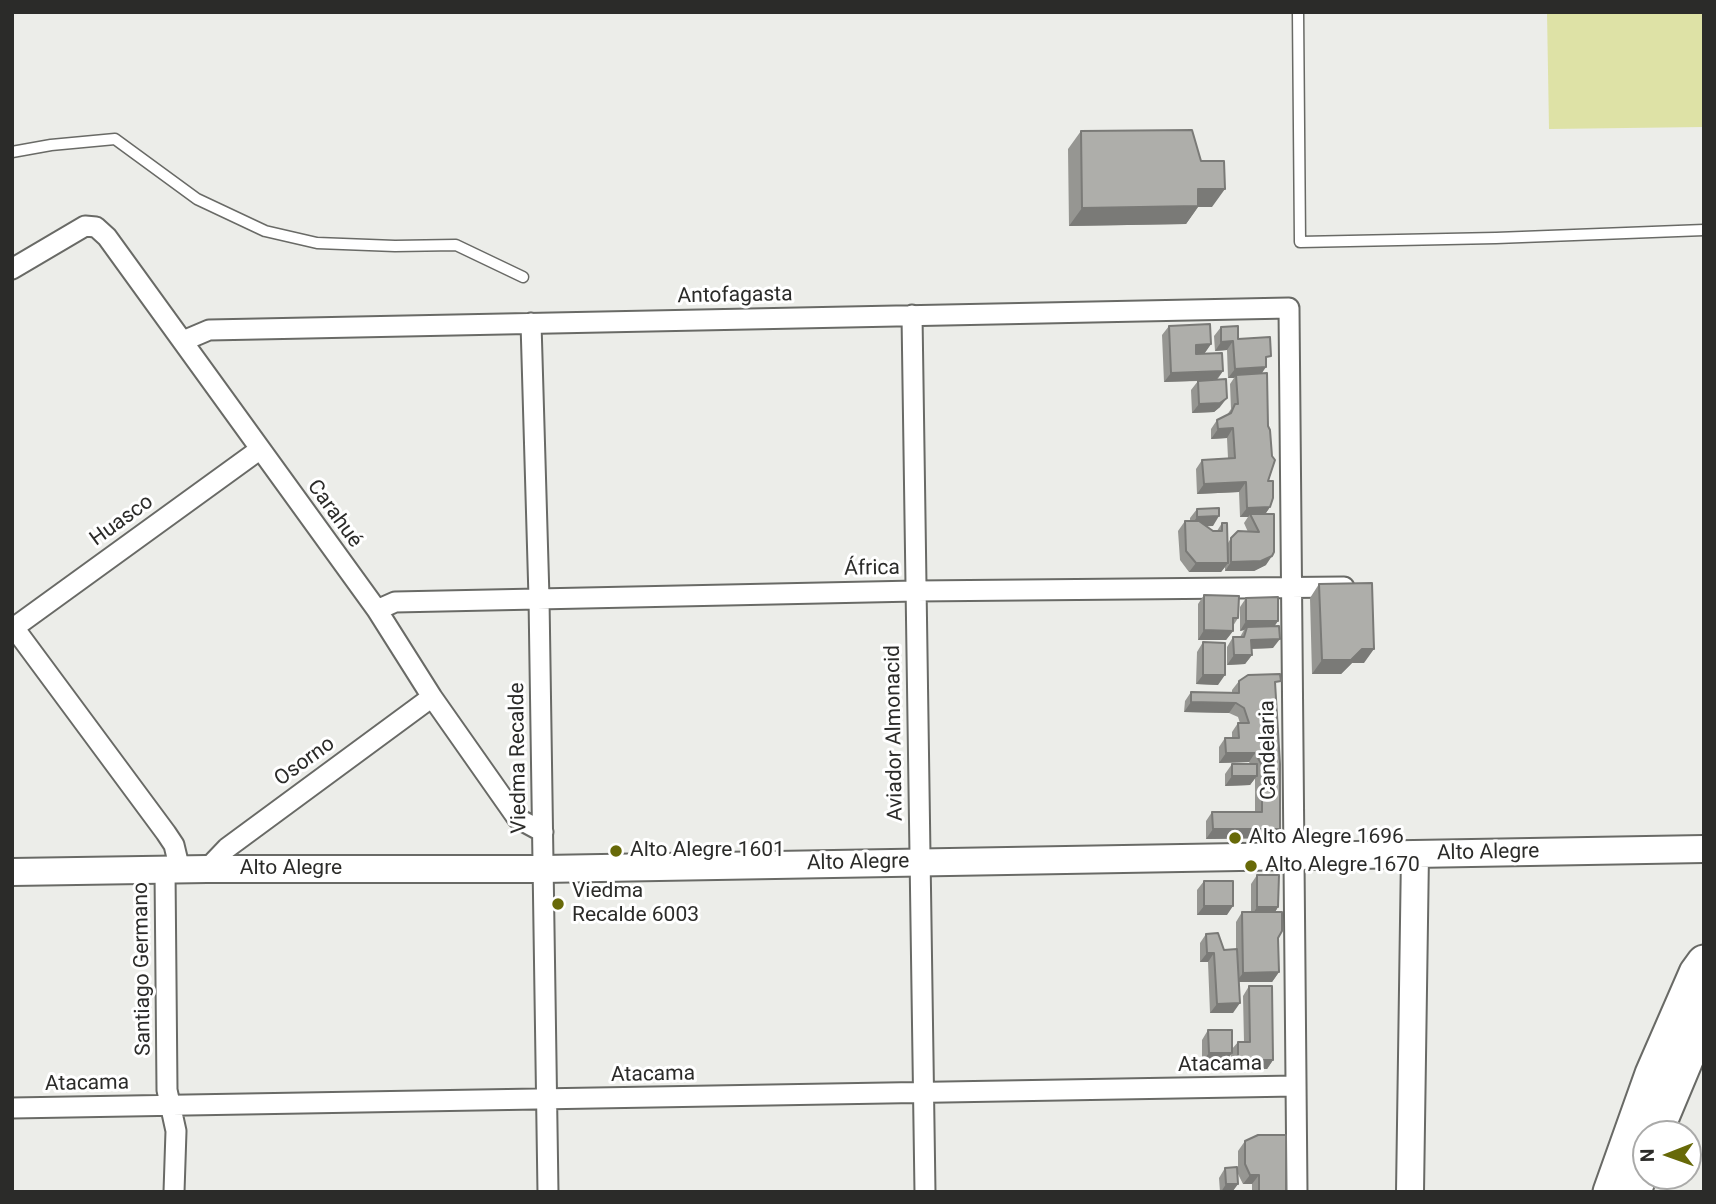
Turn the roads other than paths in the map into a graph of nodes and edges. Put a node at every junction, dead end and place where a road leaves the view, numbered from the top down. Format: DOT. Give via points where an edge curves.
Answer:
graph roads {
  1 [pos="1298,12"];
  2 [pos="12,152"];
  3 [pos="1704,230"];
  4 [pos="12,269"];
  5 [pos="523,277"];
  6 [pos="1289,308"];
  7 [pos="912,315"];
  8 [pos="531,323"];
  9 [pos="183,341"];
  10 [pos="259,450"];
  11 [pos="1290,586"];
  12 [pos="1356,587"];
  13 [pos="916,591"];
  14 [pos="539,598"];
  15 [pos="377,610"];
  16 [pos="13,627"];
  17 [pos="432,697"];
  18 [pos="543,832"];
  19 [pos="1704,849"];
  20 [pos="1415,854"];
  21 [pos="1294,857"];
  22 [pos="919,862"];
  23 [pos="207,869"];
  24 [pos="543,869"];
  25 [pos="172,870"];
  26 [pos="12,872"];
  27 [pos="1704,962"];
  28 [pos="1704,1017"];
  29 [pos="1295,1086"];
  30 [pos="923,1093"];
  31 [pos="547,1100"];
  32 [pos="171,1105"];
  33 [pos="12,1108"];
  34 [pos="1661,1120"];
  35 [pos="174,1192"];
  36 [pos="548,1192"];
  37 [pos="925,1192"];
  38 [pos="1297,1192"];
  39 [pos="1410,1192"];
  40 [pos="1609,1192"];
  1 -- 3 [label="lane" via="1300,242"];
  2 -- 5 [label="lane" via="115,139 197,199 265,231 317,243 456,245"];
  4 -- 9 [label="street, Carahué" via="70,233 85,226 96,228"];
  6 -- 7 [label="street, Antofagasta"];
  6 -- 11 [label="street, Candelaria"];
  7 -- 8 [label="street, Antofagasta"];
  7 -- 13 [label="street, Aviador Almonacid"];
  8 -- 9 [label="street, Antofagasta" via="209,330"];
  8 -- 14 [label="street, Viedma Recalde"];
  9 -- 10 [label="street, Carahué"];
  10 -- 15 [label="street, Carahué"];
  10 -- 16 [label="street, Huasco"];
  11 -- 12 [label="street, África"];
  11 -- 13 [label="street, África"];
  11 -- 21 [label="street, Candelaria"];
  13 -- 14 [label="street, África"];
  13 -- 22 [label="street, Aviador Almonacid"];
  14 -- 15 [label="street, África" via="395,602"];
  14 -- 18 [label="street, Viedma Recalde"];
  15 -- 17 [label="street, Carahué"];
  16 -- 25 [label="street, Santiago Germano" via="174,845"];
  17 -- 18 [label="street, Carahué" via="517,818"];
  17 -- 23 [label="street, Osorno" via="227,848"];
  18 -- 24 [label="street, Viedma Recalde"];
  19 -- 20 [label="main road, Alto Alegre"];
  20 -- 21 [label="main road, Alto Alegre"];
  20 -- 39 [label="main road"];
  21 -- 22 [label="main road, Alto Alegre"];
  21 -- 29 [label="street, Candelaria"];
  22 -- 24 [label="main road, Alto Alegre"];
  22 -- 30 [label="street, Aviador Almonacid"];
  23 -- 24 [label="main road, Alto Alegre"];
  23 -- 25 [label="main road, Alto Alegre"];
  24 -- 31 [label="street, Viedma Recalde"];
  25 -- 26 [label="main road, Alto Alegre"];
  25 -- 32 [label="street, Santiago Germano" via="167,1090"];
  27 -- 40 [label="highway" via="1652,1074"];
  28 -- 34 [label="highway"];
  29 -- 30 [label="street, Atacama"];
  29 -- 38 [label="street, Candelaria"];
  30 -- 31 [label="street, Atacama"];
  30 -- 37 [label="street, Aviador Almonacid"];
  31 -- 32 [label="street, Atacama"];
  31 -- 36 [label="street, Viedma Recalde"];
  32 -- 33 [label="street, Atacama"];
  32 -- 35 [label="street, Santiago Germano" via="176,1131"];
}
